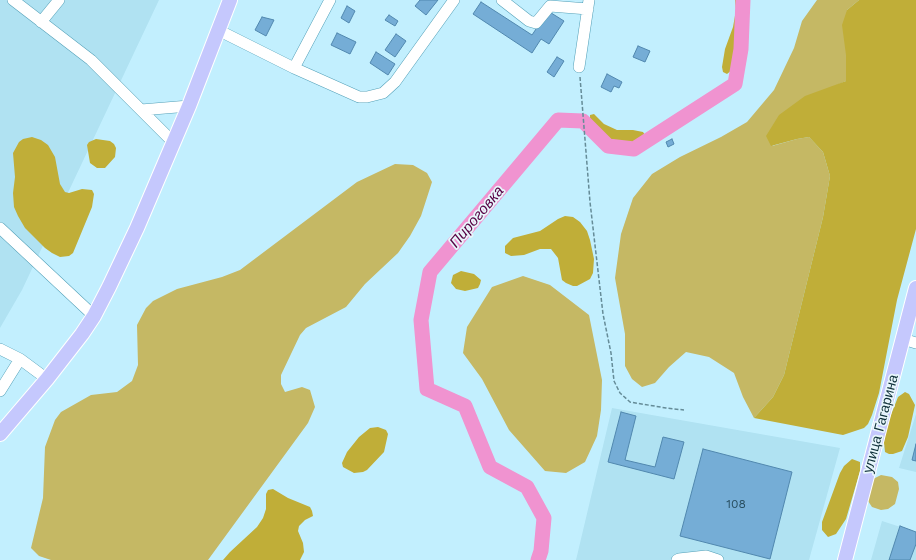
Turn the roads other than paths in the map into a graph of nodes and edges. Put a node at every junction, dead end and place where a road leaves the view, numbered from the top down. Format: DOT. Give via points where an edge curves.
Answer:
graph roads {
  1 [pos="13,0"];
  2 [pos="59,0"];
  3 [pos="230,0"];
  4 [pos="330,0"];
  5 [pos="454,0"];
  6 [pos="502,0"];
  7 [pos="588,4"];
  8 [pos="41,22"];
  9 [pos="218,30"];
  10 [pos="579,67"];
  11 [pos="294,68"];
  12 [pos="189,106"];
  13 [pos="141,110"];
  14 [pos="173,142"];
  15 [pos="0,228"];
  16 [pos="916,288"];
  17 [pos="94,316"];
  18 [pos="912,321"];
  19 [pos="909,341"];
  20 [pos="0,348"];
  21 [pos="20,359"];
  22 [pos="47,379"];
  23 [pos="0,391"];
  24 [pos="0,434"];
  25 [pos="677,560"];
  26 [pos="718,560"];
  27 [pos="845,560"];
  1 -- 8 [label="street"];
  2 -- 8 [label="street"];
  3 -- 9 [label="main road"];
  4 -- 11 [label="street"];
  5 -- 11 [label="street" via="395,82 383,93 367,98 359,97"];
  6 -- 7 [label="street" via="530,21 536,22 550,6"];
  7 -- 10 [label="street"];
  8 -- 13 [label="street" via="91,60"];
  9 -- 11 [label="street"];
  9 -- 12 [label="main road"];
  12 -- 13 [label="street"];
  12 -- 14 [label="main road"];
  13 -- 14 [label="street"];
  14 -- 17 [label="main road" via="137,228"];
  15 -- 17 [label="street"];
  16 -- 18 [label="main road, улица Гагарина"];
  17 -- 22 [label="main road"];
  18 -- 19 [label="main road, улица Гагарина"];
  19 -- 27 [label="main road, улица Гагарина"];
  20 -- 21 [label="street"];
  21 -- 22 [label="street"];
  21 -- 23 [label="street"];
  22 -- 24 [label="main road"];
  25 -- 26 [label="street" via="706,556"];
}
